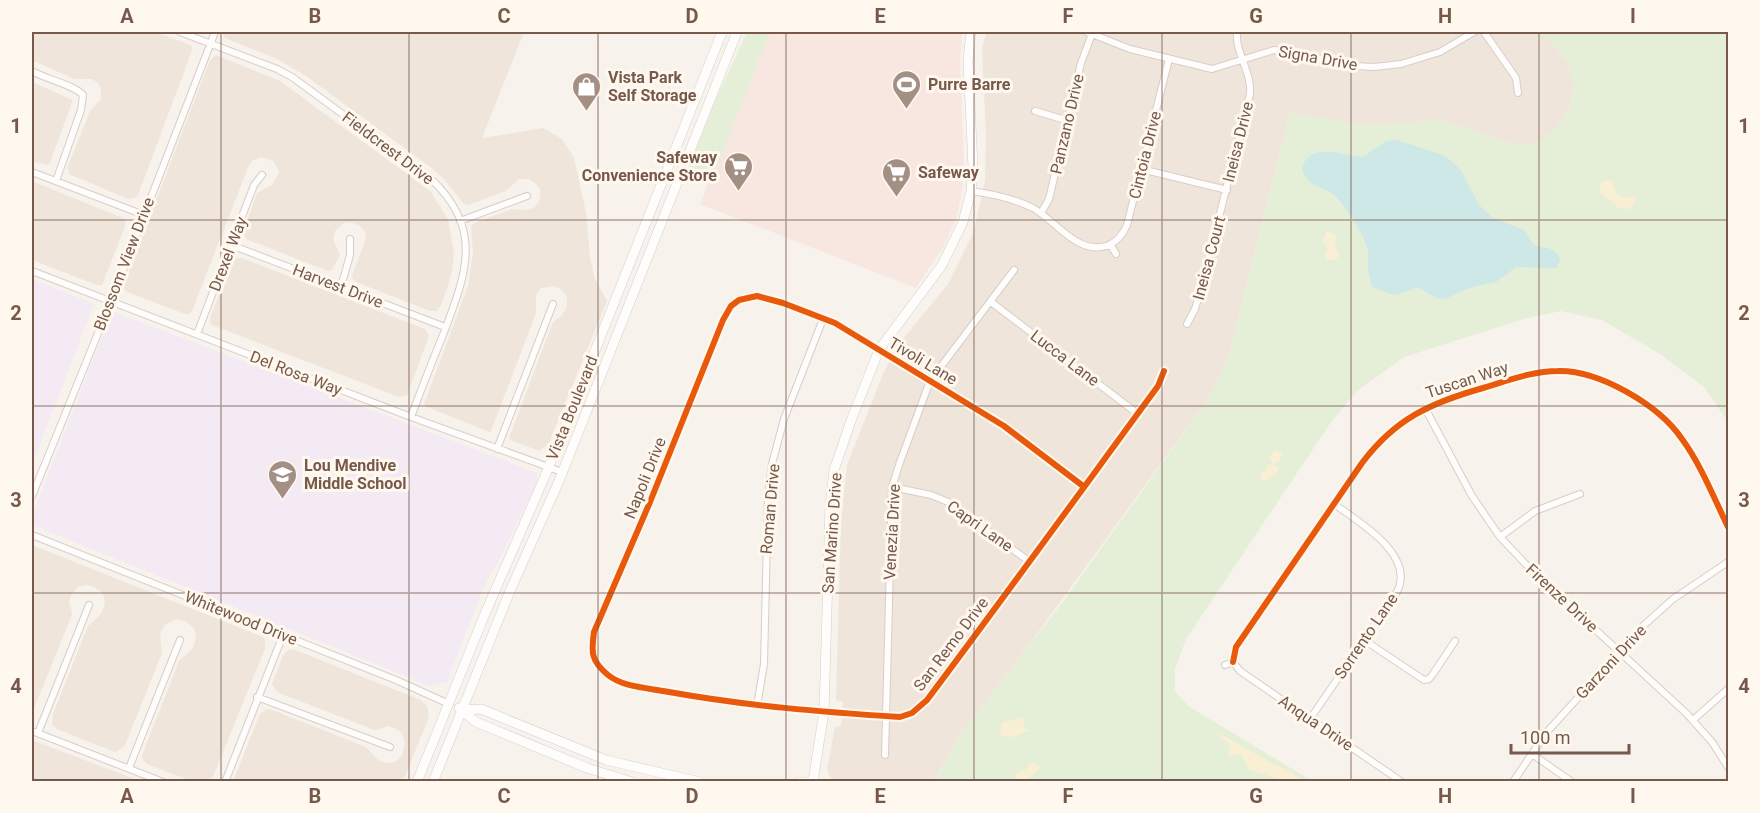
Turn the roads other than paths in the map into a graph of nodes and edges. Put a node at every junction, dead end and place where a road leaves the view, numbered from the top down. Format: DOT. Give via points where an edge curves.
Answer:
graph roads {
  1 [pos="180,32"];
  2 [pos="214,32"];
  3 [pos="722,32"];
  4 [pos="737,32"];
  5 [pos="970,32"];
  6 [pos="1237,32"];
  7 [pos="1474,32"];
  8 [pos="1484,32"];
  9 [pos="1089,33"];
  10 [pos="210,43"];
  11 [pos="1169,59"];
  12 [pos="1242,59"];
  13 [pos="32,71"];
  14 [pos="1518,93"];
  15 [pos="1035,111"];
  16 [pos="1069,121"];
  17 [pos="1142,169"];
  18 [pos="32,172"];
  19 [pos="262,175"];
  20 [pos="56,182"];
  21 [pos="1227,190"];
  22 [pos="971,191"];
  23 [pos="527,196"];
  24 [pos="1041,213"];
  25 [pos="144,215"];
  26 [pos="460,221"];
  27 [pos="350,239"];
  28 [pos="1110,244"];
  29 [pos="231,245"];
  30 [pos="1116,254"];
  31 [pos="1014,270"];
  32 [pos="32,271"];
  33 [pos="341,287"];
  34 [pos="111,301"];
  35 [pos="991,302"];
  36 [pos="553,304"];
  37 [pos="734,304"];
  38 [pos="823,319"];
  39 [pos="1187,324"];
  40 [pos="446,327"];
  41 [pos="196,334"];
  42 [pos="879,350"];
  43 [pos="1164,371"];
  44 [pos="930,381"];
  45 [pos="1425,408"];
  46 [pos="1138,414"];
  47 [pos="411,417"];
  48 [pos="497,448"];
  49 [pos="549,467"];
  50 [pos="562,472"];
  51 [pos="1083,486"];
  52 [pos="892,487"];
  53 [pos="1580,494"];
  54 [pos="32,496"];
  55 [pos="1334,504"];
  56 [pos="1728,527"];
  57 [pos="32,535"];
  58 [pos="1500,537"];
  59 [pos="1728,561"];
  60 [pos="1030,562"];
  61 [pos="89,605"];
  62 [pos="283,635"];
  63 [pos="180,640"];
  64 [pos="1364,640"];
  65 [pos="1455,641"];
  66 [pos="1620,651"];
  67 [pos="1233,662"];
  68 [pos="596,664"];
  69 [pos="1225,665"];
  70 [pos="1728,689"];
  71 [pos="258,697"];
  72 [pos="449,704"];
  73 [pos="757,706"];
  74 [pos="462,710"];
  75 [pos="824,712"];
  76 [pos="886,716"];
  77 [pos="1310,719"];
  78 [pos="1693,720"];
  79 [pos="35,732"];
  80 [pos="390,747"];
  81 [pos="1532,754"];
  82 [pos="885,755"];
  83 [pos="1728,767"];
  84 [pos="129,768"];
  85 [pos="814,781"];
  86 [pos="163,782"];
  87 [pos="225,782"];
  88 [pos="417,782"];
  89 [pos="433,782"];
  90 [pos="632,782"];
  91 [pos="700,782"];
  92 [pos="799,782"];
  93 [pos="1402,782"];
  94 [pos="1513,782"];
  95 [pos="1572,782"];
  1 -- 10 [label="street, Fieldcrest Drive"];
  2 -- 10 [label="street, Blossom View Drive"];
  3 -- 49 [label="main road, Vista Boulevard"];
  4 -- 50 [label="main road, Vista Boulevard"];
  5 -- 22 [label="main road, San Marino Drive"];
  6 -- 12 [label="street, Ineisa Drive"];
  7 -- 12 [label="street, Signa Drive" via="1430,56 1392,66 1346,65 1274,50"];
  8 -- 14 [label="street" via="1516,78"];
  9 -- 11 [label="street, Signa Drive"];
  9 -- 16 [label="street, Panzano Drive"];
  10 -- 25 [label="street, Blossom View Drive"];
  10 -- 26 [label="street, Fieldcrest Drive" via="277,69 302,84 430,178 448,197"];
  11 -- 12 [label="street, Signa Drive" via="1212,69"];
  11 -- 17 [label="street, Cintoia Drive"];
  12 -- 21 [label="street, Ineisa Drive" via="1251,84 1250,94"];
  13 -- 20 [label="street" via="80,91 83,96"];
  15 -- 16 [label="street"];
  16 -- 24 [label="street, Panzano Drive" via="1049,199"];
  17 -- 21 [label="street"];
  17 -- 28 [label="street, Cintoia Drive" via="1127,225"];
  18 -- 20 [label="street"];
  19 -- 29 [label="street, Drexel Way" via="254,185"];
  20 -- 25 [label="street"];
  21 -- 39 [label="street, Ineisa Court" via="1203,285"];
  22 -- 24 [label="street" via="1006,197"];
  22 -- 42 [label="main road, San Marino Drive" via="948,257"];
  23 -- 26 [label="street"];
  24 -- 28 [label="street" via="1084,245"];
  25 -- 34 [label="street, Blossom View Drive"];
  26 -- 40 [label="street, Fieldcrest Drive" via="465,240 465,269"];
  27 -- 33 [label="street"];
  28 -- 30 [label="street"];
  29 -- 33 [label="street, Harvest Drive"];
  29 -- 41 [label="street, Drexel Way"];
  31 -- 35 [label="street, Venezia Drive"];
  32 -- 34 [label="street, Del Rosa Way"];
  33 -- 40 [label="street, Harvest Drive"];
  34 -- 41 [label="street, Del Rosa Way"];
  34 -- 54 [label="street, Blossom View Drive"];
  35 -- 44 [label="street, Venezia Drive"];
  35 -- 46 [label="street, Lucca Lane"];
  36 -- 48 [label="street"];
  37 -- 38 [label="street, Tivoli Lane" via="747,297 765,297"];
  37 -- 68 [label="street, Napoli Drive" via="723,320 594,632 591,651"];
  38 -- 42 [label="street, Tivoli Lane"];
  38 -- 73 [label="street, Roman Drive" via="784,419 772,464 764,664"];
  40 -- 47 [label="street, Fieldcrest Drive"];
  41 -- 47 [label="street, Del Rosa Way"];
  42 -- 44 [label="street, Tivoli Lane"];
  42 -- 75 [label="main road, San Marino Drive" via="834,470"];
  43 -- 46 [label="street, San Remo Drive"];
  44 -- 51 [label="street, Tivoli Lane" via="1004,426"];
  44 -- 52 [label="street, Venezia Drive"];
  45 -- 55 [label="street, Tuscan Way" via="1376,444"];
  45 -- 56 [label="street, Tuscan Way" via="1449,397 1542,372 1572,371 1602,379 1653,410 1676,431"];
  45 -- 58 [label="street, Firenze Drive" via="1472,496"];
  46 -- 51 [label="street, San Remo Drive"];
  47 -- 48 [label="street, Del Rosa Way"];
  48 -- 49 [label="street, Del Rosa Way"];
  49 -- 50 [label="street, Del Rosa Way"];
  49 -- 72 [label="main road, Vista Boulevard"];
  50 -- 74 [label="main road, Vista Boulevard"];
  51 -- 60 [label="street, San Remo Drive"];
  52 -- 60 [label="street, Capri Lane" via="948,502"];
  52 -- 76 [label="street, Venezia Drive"];
  53 -- 58 [label="street" via="1535,511"];
  55 -- 64 [label="street, Sorrento Lane" via="1380,538 1404,576"];
  55 -- 67 [label="street, Tuscan Way" via="1236,647"];
  57 -- 62 [label="street, Whitewood Drive"];
  58 -- 66 [label="street, Firenze Drive"];
  59 -- 66 [label="street, Garzoni Drive" via="1658,612"];
  60 -- 76 [label="street, San Remo Drive" via="927,700 912,713"];
  61 -- 79 [label="street"];
  62 -- 71 [label="street"];
  62 -- 72 [label="street, Whitewood Drive"];
  63 -- 84 [label="street"];
  64 -- 65 [label="street" via="1430,682"];
  64 -- 77 [label="street, Sorrento Lane"];
  66 -- 78 [label="street, Firenze Drive"];
  66 -- 81 [label="street, Garzoni Drive"];
  67 -- 69 [label="street"];
  67 -- 77 [label="street, Anqua Drive" via="1240,671"];
  68 -- 73 [label="street, San Remo Drive" via="610,677 626,684"];
  70 -- 78 [label="street"];
  71 -- 80 [label="street"];
  71 -- 87 [label="street"];
  72 -- 74 [label="main road"];
  72 -- 88 [label="main road, Vista Boulevard"];
  73 -- 75 [label="street, San Remo Drive"];
  74 -- 89 [label="main road, Vista Boulevard"];
  74 -- 90 [label="main road" via="476,722 587,768"];
  74 -- 91 [label="main road" via="481,709 618,764"];
  75 -- 76 [label="street, San Remo Drive"];
  75 -- 85 [label="main road, San Marino Drive"];
  76 -- 82 [label="street, Venezia Drive"];
  77 -- 93 [label="street, Anqua Drive"];
  78 -- 83 [label="street, Firenze Drive"];
  79 -- 84 [label="street"];
  81 -- 94 [label="street, Garzoni Drive"];
  81 -- 95 [label="street"];
  84 -- 86 [label="street"];
  85 -- 92 [label="main road"];
}
